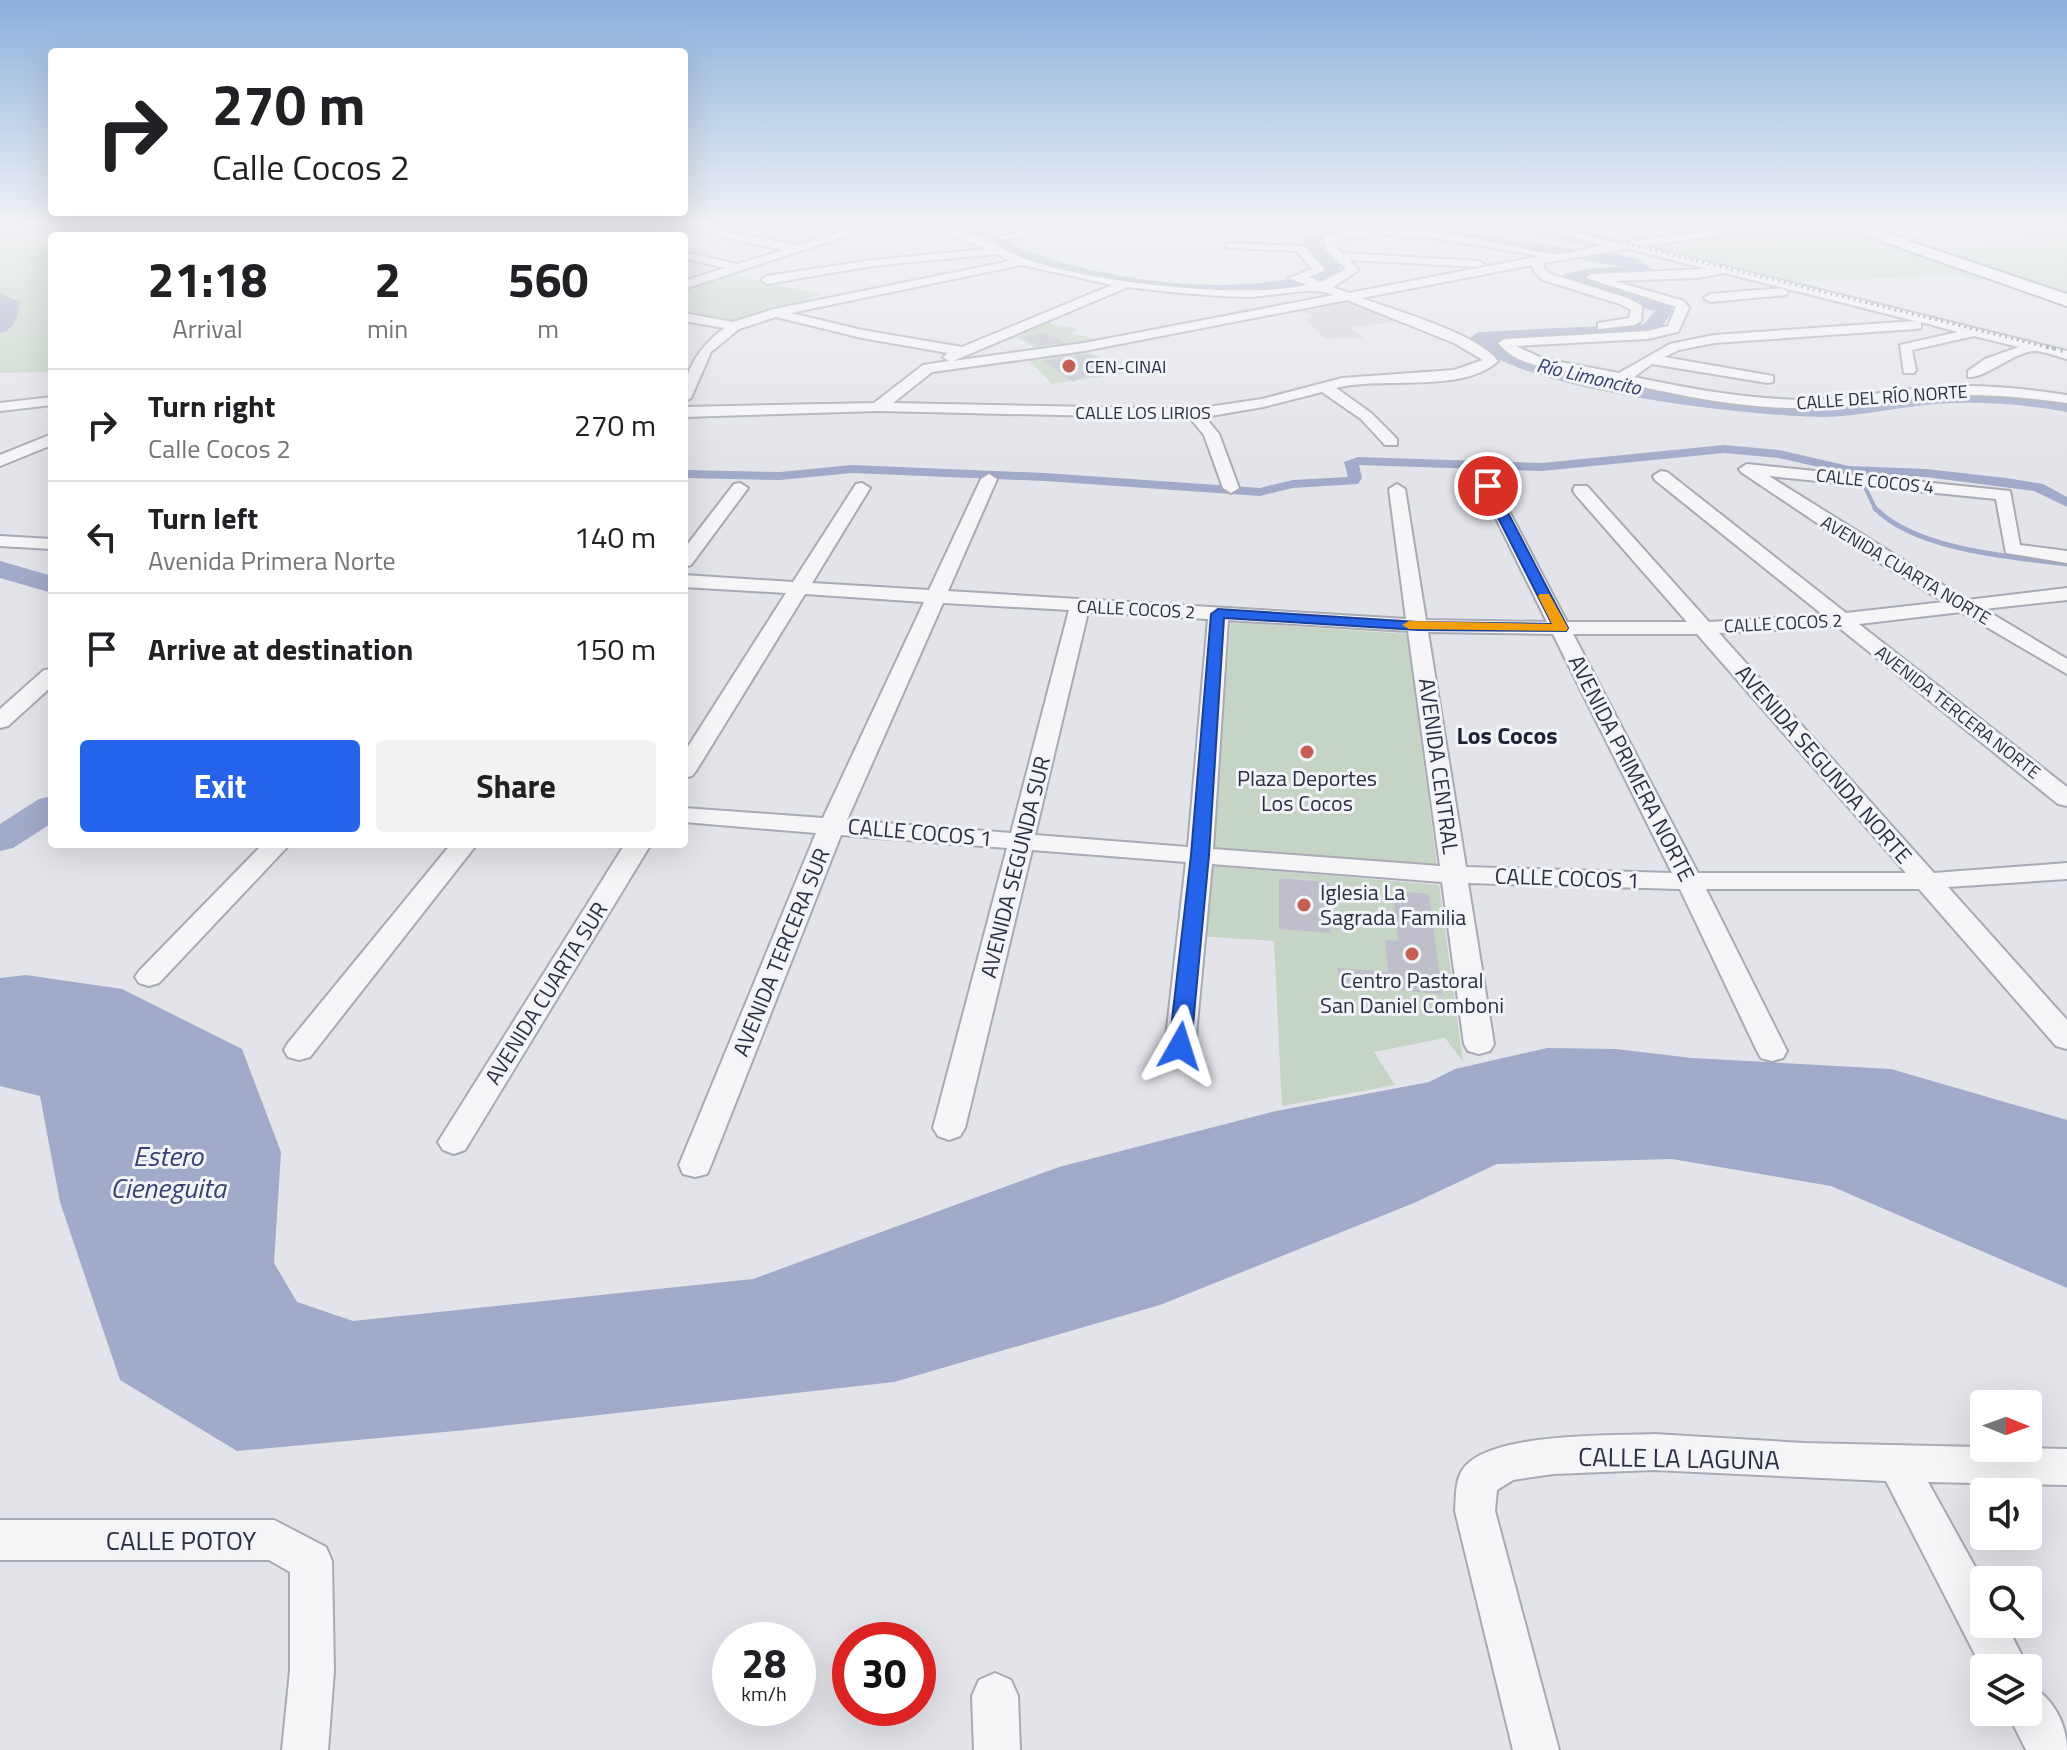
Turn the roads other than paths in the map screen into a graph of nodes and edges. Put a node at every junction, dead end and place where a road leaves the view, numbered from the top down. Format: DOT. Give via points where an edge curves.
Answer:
graph roads {
  1 [pos="800,304"];
  2 [pos="817,304"];
  3 [pos="1076,304"];
  4 [pos="1318,304"];
  5 [pos="1370,304"];
  6 [pos="1631,304"];
  7 [pos="1679,304"];
  8 [pos="1858,304"];
  9 [pos="774,313"];
  10 [pos="688,318"];
  11 [pos="1933,322"];
  12 [pos="1626,324"];
  13 [pos="734,326"];
  14 [pos="1972,332"];
  15 [pos="1647,335"];
  16 [pos="1459,340"];
  17 [pos="1675,347"];
  18 [pos="2033,347"];
  19 [pos="961,351"];
  20 [pos="2067,355"];
  21 [pos="1489,357"];
  22 [pos="1650,359"];
  23 [pos="928,368"];
  24 [pos="1909,370"];
  25 [pos="1973,374"];
  26 [pos="1622,378"];
  27 [pos="1768,379"];
  28 [pos="1324,386"];
  29 [pos="688,389"];
  30 [pos="48,401"];
  31 [pos="0,407"];
  32 [pos="878,407"];
  33 [pos="2064,407"];
  34 [pos="1939,408"];
  35 [pos="688,412"];
  36 [pos="1194,414"];
  37 [pos="1854,417"];
  38 [pos="48,441"];
  39 [pos="1391,442"];
  40 [pos="0,461"];
  41 [pos="1747,469"];
  42 [pos="1661,476"];
  43 [pos="989,479"];
  44 [pos="1488,486"];
  45 [pos="740,488"];
  46 [pos="862,488"];
  47 [pos="1231,488"];
  48 [pos="1397,489"];
  49 [pos="1581,490"];
  50 [pos="0,541"];
  51 [pos="48,544"];
  52 [pos="688,556"];
  53 [pos="2067,557"];
  54 [pos="688,581"];
  55 [pos="799,588"];
  56 [pos="2067,594"];
  57 [pos="933,596"];
  58 [pos="1080,606"];
  59 [pos="1966,607"];
  60 [pos="1218,614"];
  61 [pos="1841,620"];
  62 [pos="1418,626"];
  63 [pos="1561,628"];
  64 [pos="1704,628"];
  65 [pos="2067,668"];
  66 [pos="48,679"];
  67 [pos="0,721"];
  68 [pos="688,765"];
  69 [pos="2067,799"];
  70 [pos="688,815"];
  71 [pos="832,825"];
  72 [pos="1022,840"];
  73 [pos="273,848"];
  74 [pos="461,848"];
  75 [pos="636,848"];
  76 [pos="1200,855"];
  77 [pos="2067,871"];
  78 [pos="1455,875"];
  79 [pos="1689,881"];
  80 [pos="1927,881"];
  81 [pos="149,977"];
  82 [pos="2067,1039"];
  83 [pos="1479,1044"];
  84 [pos="1180,1046"];
  85 [pos="299,1050"];
  86 [pos="1772,1051"];
  87 [pos="949,1128"];
  88 [pos="454,1142"];
  89 [pos="695,1165"];
  90 [pos="1897,1463"];
  91 [pos="2067,1467"];
  92 [pos="0,1540"];
  93 [pos="1999,1654"];
  94 [pos="995,1696"];
  95 [pos="2038,1726"];
  96 [pos="305,1750"];
  97 [pos="997,1750"];
  98 [pos="1536,1750"];
  99 [pos="2051,1750"];
  1 -- 9 [label="street"];
  2 -- 9 [label="street"];
  3 -- 19 [label="street"];
  4 -- 23 [label="street" via="1084,347"];
  5 -- 16 [label="street"];
  6 -- 12 [label="street" via="1639,315"];
  7 -- 15 [label="street, CALLE DEL RÍO NORTE" via="1683,308 1673,329"];
  8 -- 11 [label="street"];
  9 -- 13 [label="street"];
  9 -- 19 [label="street"];
  10 -- 13 [label="street"];
  11 -- 14 [label="street"];
  11 -- 17 [label="street" via="1714,339"];
  12 -- 15 [label="street"];
  12 -- 16 [label="street" via="1484,332"];
  13 -- 29 [label="street" via="705,350"];
  14 -- 18 [label="street"];
  14 -- 24 [label="street" via="1905,348"];
  15 -- 17 [label="street"];
  15 -- 26 [label="street, CALLE DEL RÍO NORTE" via="1505,343 1523,355"];
  16 -- 21 [label="street"];
  17 -- 22 [label="street"];
  18 -- 20 [label="street"];
  18 -- 25 [label="street"];
  19 -- 23 [label="street"];
  21 -- 28 [label="street, CALLE LOS LIRIOS" via="1482,367 1454,374"];
  21 -- 37 [label="street" via="1538,373 1724,412"];
  22 -- 26 [label="street"];
  22 -- 27 [label="street"];
  23 -- 32 [label="street"];
  26 -- 33 [label="street, CALLE DEL RÍO NORTE" via="1759,402 1810,404 1979,391 2024,393"];
  28 -- 36 [label="street, CALLE LOS LIRIOS"];
  28 -- 39 [label="street"];
  30 -- 31 [label="street"];
  32 -- 35 [label="street, CALLE LOS LIRIOS"];
  32 -- 36 [label="street, CALLE LOS LIRIOS"];
  33 -- 34 [label="street"];
  36 -- 47 [label="street" via="1211,434"];
  38 -- 40 [label="street"];
  41 -- 53 [label="street, CALLE COCOS 4" via="2004,495 2012,549"];
  41 -- 59 [label="street, AVENIDA CUARTA NORTE"];
  42 -- 61 [label="street, AVENIDA TERCERA NORTE"];
  43 -- 57 [label="street, AVENIDA TERCERA SUR"];
  44 -- 63 [label="street, AVENIDA PRIMERA NORTE"];
  45 -- 52 [label="street"];
  46 -- 55 [label="street"];
  48 -- 62 [label="street, AVENIDA CENTRAL"];
  49 -- 64 [label="street, AVENIDA SEGUNDA NORTE"];
  50 -- 51 [label="street"];
  54 -- 55 [label="street, CALLE COCOS 2"];
  55 -- 57 [label="street, CALLE COCOS 2"];
  55 -- 68 [label="street"];
  56 -- 59 [label="street, CALLE COCOS 2"];
  57 -- 58 [label="street, CALLE COCOS 2"];
  57 -- 71 [label="street, AVENIDA TERCERA SUR"];
  58 -- 60 [label="street, CALLE COCOS 2"];
  58 -- 72 [label="street, AVENIDA SEGUNDA SUR"];
  59 -- 61 [label="street, CALLE COCOS 2"];
  59 -- 65 [label="street, AVENIDA CUARTA NORTE"];
  60 -- 62 [label="street, CALLE COCOS 2"];
  60 -- 76 [label="street"];
  61 -- 64 [label="street, CALLE COCOS 2"];
  61 -- 69 [label="street, AVENIDA TERCERA NORTE"];
  62 -- 63 [label="street, CALLE COCOS 2"];
  62 -- 78 [label="street, AVENIDA CENTRAL"];
  63 -- 64 [label="street, CALLE COCOS 2"];
  63 -- 79 [label="street, AVENIDA PRIMERA NORTE"];
  64 -- 80 [label="street, AVENIDA SEGUNDA NORTE"];
  66 -- 67 [label="street"];
  70 -- 71 [label="street, CALLE COCOS 1"];
  71 -- 72 [label="street, CALLE COCOS 1"];
  71 -- 89 [label="street, AVENIDA TERCERA SUR"];
  72 -- 76 [label="street, CALLE COCOS 1"];
  72 -- 87 [label="street, AVENIDA SEGUNDA SUR"];
  73 -- 81 [label="street"];
  74 -- 85 [label="street"];
  75 -- 88 [label="street, AVENIDA CUARTA SUR"];
  76 -- 78 [label="street, CALLE COCOS 1"];
  76 -- 84 [label="street"];
  77 -- 80 [label="street, CALLE COCOS 1"];
  78 -- 79 [label="street, CALLE COCOS 1"];
  78 -- 83 [label="street, AVENIDA CENTRAL"];
  79 -- 80 [label="street, CALLE COCOS 1"];
  79 -- 86 [label="street, AVENIDA PRIMERA NORTE"];
  80 -- 82 [label="street, AVENIDA SEGUNDA NORTE"];
  90 -- 91 [label="street, CALLE LA LAGUNA"];
  90 -- 93 [label="street"];
  90 -- 98 [label="street, CALLE LA LAGUNA" via="1654,1452 1553,1456 1505,1463 1478,1480 1475,1511"];
  92 -- 96 [label="street, CALLE POTOY" via="274,1540 311,1561 312,1671"];
  94 -- 97 [label="street"];
  95 -- 99 [label="street"];
}
